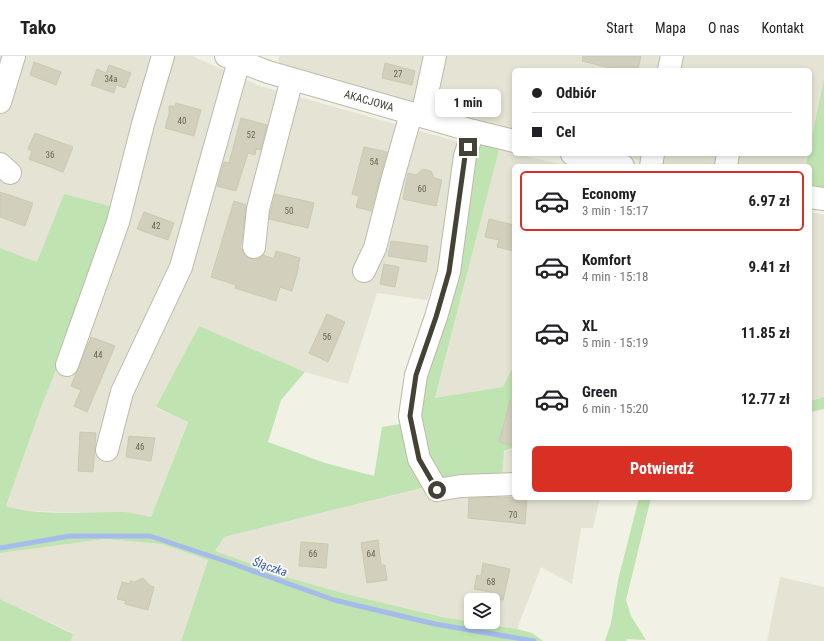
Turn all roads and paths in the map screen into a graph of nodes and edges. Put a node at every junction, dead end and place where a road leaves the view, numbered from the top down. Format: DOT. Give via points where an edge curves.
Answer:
graph roads {
  1 [pos="14,56"];
  2 [pos="163,56"];
  3 [pos="435,56"];
  4 [pos="672,56"];
  5 [pos="232,59"];
  6 [pos="270,64"];
  7 [pos="669,68"];
  8 [pos="292,79"];
  9 [pos="0,102"];
  10 [pos="416,115"];
  11 [pos="473,131"];
  12 [pos="512,141"];
  13 [pos="580,156"];
  14 [pos="614,164"];
  15 [pos="812,197"];
  16 [pos="824,199"];
  17 [pos="254,247"];
  18 [pos="364,271"];
  19 [pos="67,365"];
  20 [pos="107,450"];
  21 [pos="512,484"];
  1 -- 9 [label="street"];
  2 -- 19 [label="street" via="118,222"];
  3 -- 10 [label="street"];
  4 -- 7 [label="street"];
  5 -- 6 [label="street, AKACJOWA"];
  5 -- 20 [label="street" via="181,267 122,392"];
  6 -- 8 [label="street, AKACJOWA"];
  8 -- 10 [label="street, AKACJOWA"];
  8 -- 17 [label="street" via="258,209"];
  10 -- 11 [label="street, AKACJOWA"];
  10 -- 18 [label="street" via="392,181 375,248"];
  11 -- 12 [label="street, AKACJOWA"];
  11 -- 21 [label="street" via="465,156 449,272 416,375 410,416 419,459 437,490 461,486"];
  13 -- 14 [label="street"];
  15 -- 16 [label="street"];
}
